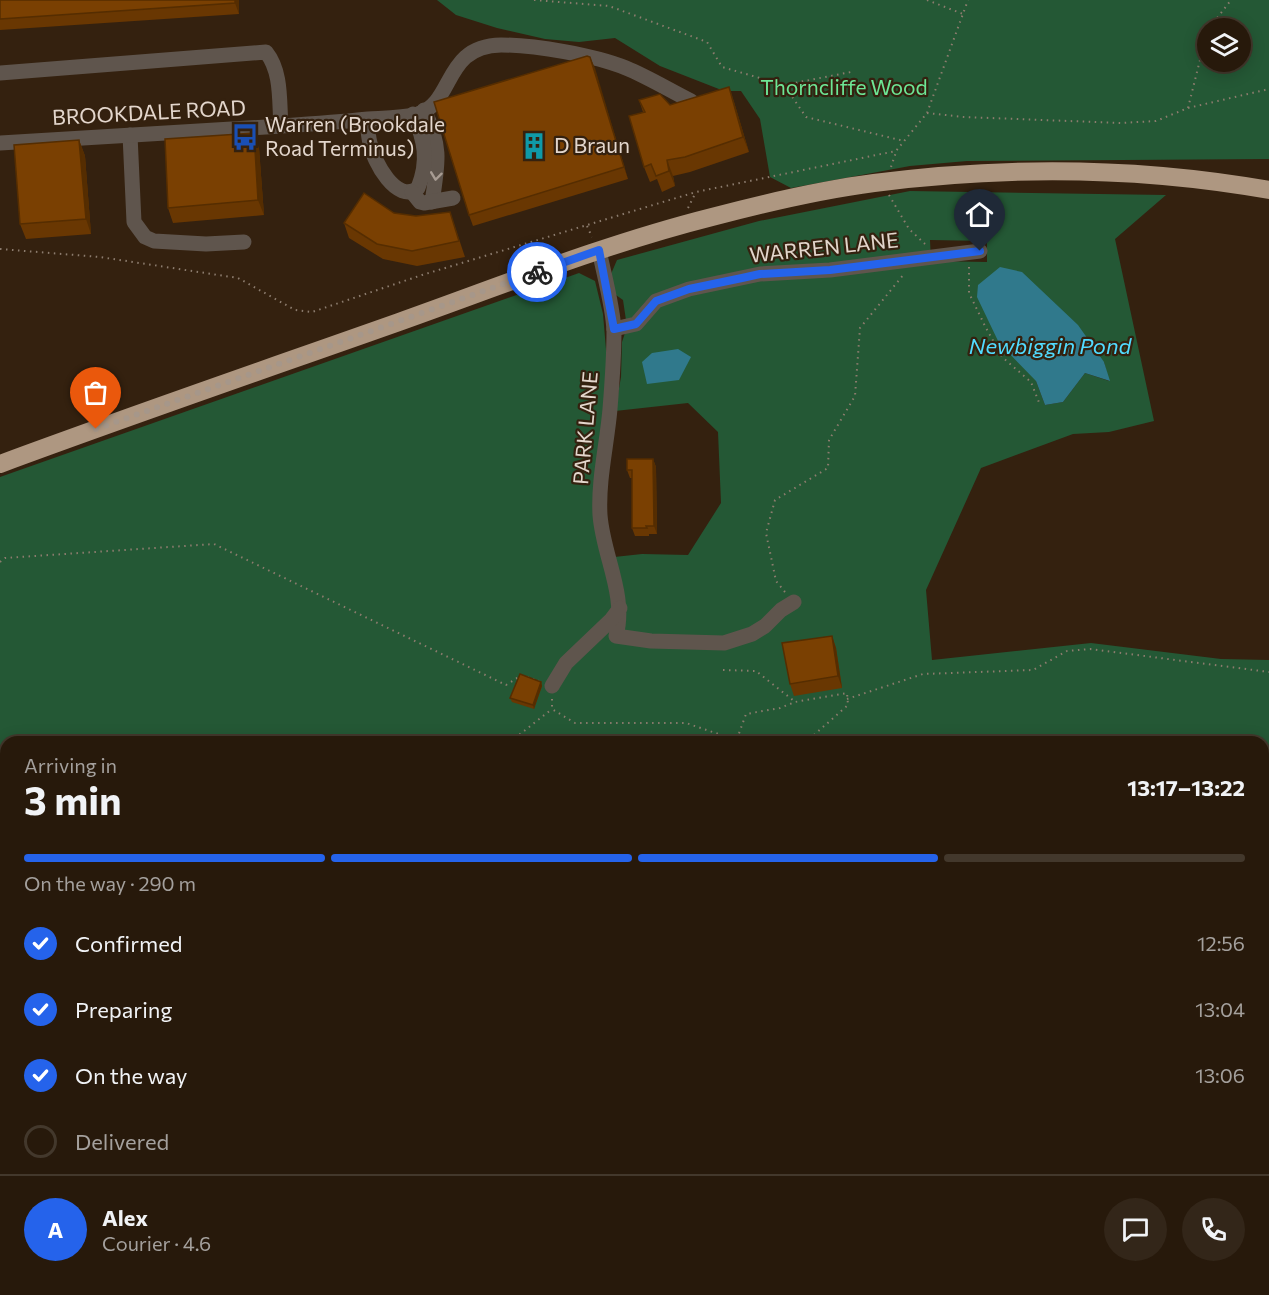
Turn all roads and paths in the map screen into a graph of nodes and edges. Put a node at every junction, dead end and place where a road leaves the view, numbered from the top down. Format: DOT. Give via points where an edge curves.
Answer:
graph roads {
  1 [pos="534,0"];
  2 [pos="927,0"];
  3 [pos="968,0"];
  4 [pos="1231,0"];
  5 [pos="963,14"];
  6 [pos="1217,18"];
  7 [pos="851,72"];
  8 [pos="1197,72"];
  9 [pos="0,73"];
  10 [pos="784,85"];
  11 [pos="1269,89"];
  12 [pos="691,100"];
  13 [pos="1188,108"];
  14 [pos="418,112"];
  15 [pos="927,113"];
  16 [pos="367,120"];
  17 [pos="281,126"];
  18 [pos="130,135"];
  19 [pos="904,141"];
  20 [pos="0,143"];
  21 [pos="896,151"];
  22 [pos="887,181"];
  23 [pos="1269,190"];
  24 [pos="412,192"];
  25 [pos="453,198"];
  26 [pos="432,202"];
  27 [pos="244,242"];
  28 [pos="0,249"];
  29 [pos="599,250"];
  30 [pos="975,252"];
  31 [pos="938,256"];
  32 [pos="917,258"];
  33 [pos="614,329"];
  34 [pos="1040,405"];
  35 [pos="0,464"];
  36 [pos="0,562"];
  37 [pos="794,602"];
  38 [pos="620,608"];
  39 [pos="723,670"];
  40 [pos="1269,672"];
  41 [pos="552,686"];
  42 [pos="848,699"];
  43 [pos="795,702"];
  44 [pos="552,709"];
  45 [pos="518,736"];
  46 [pos="725,736"];
  47 [pos="738,736"];
  48 [pos="813,736"];
  1 -- 10 [label="path" via="609,6 707,42 722,67"];
  2 -- 5 [label="path"];
  3 -- 5 [label="path"];
  4 -- 6 [label="path"];
  5 -- 15 [label="path"];
  7 -- 10 [label="path"];
  8 -- 13 [label="path"];
  9 -- 17 [label="street" via="266,52 277,73"];
  10 -- 19 [label="path" via="806,117"];
  11 -- 13 [label="path"];
  12 -- 14 [label="street" via="596,59 499,45 476,49 463,58 436,101"];
  13 -- 15 [label="path" via="1156,121 1121,123"];
  14 -- 16 [label="street, BROOKDALE ROAD"];
  14 -- 24 [label="street" via="426,156 418,188"];
  14 -- 26 [label="street, one-way" via="432,126 437,146"];
  15 -- 19 [label="path"];
  16 -- 17 [label="street, BROOKDALE ROAD"];
  16 -- 24 [label="street" via="370,145 380,168 403,192"];
  17 -- 18 [label="street, BROOKDALE ROAD"];
  18 -- 20 [label="street, BROOKDALE ROAD"];
  18 -- 27 [label="street" via="134,222 145,237 206,244"];
  19 -- 21 [label="path"];
  21 -- 22 [label="path"];
  21 -- 28 [label="path" via="696,192 312,312 295,310 238,278 100,257"];
  22 -- 23 [label="highway" via="990,172 1079,171 1166,175"];
  22 -- 29 [label="highway" via="723,214"];
  22 -- 31 [label="path" via="889,195 909,229"];
  24 -- 26 [label="street" via="420,202"];
  25 -- 26 [label="street"];
  29 -- 33 [label="street, PARK LANE"];
  29 -- 35 [label="highway"];
  30 -- 31 [label="street, WARREN LANE"];
  30 -- 34 [label="path" via="969,292 1002,357 1031,382"];
  31 -- 32 [label="street, WARREN LANE"];
  32 -- 33 [label="street, WARREN LANE" via="830,270 760,274 689,289 656,301 636,324"];
  32 -- 37 [label="path" via="860,328 855,396 829,440 828,468 776,501 766,533 776,582"];
  33 -- 38 [label="street, PARK LANE" via="600,512 602,537"];
  36 -- 41 [label="path" via="5,558 214,544 506,685 522,675"];
  37 -- 38 [label="street, PARK LANE" via="752,634 724,644 616,636"];
  38 -- 41 [label="street" via="566,663"];
  39 -- 43 [label="path" via="756,671"];
  40 -- 42 [label="path" via="1090,650 1067,651 1033,670 923,674"];
  41 -- 44 [label="path"];
  42 -- 43 [label="path" via="847,693"];
  42 -- 48 [label="path" via="848,705"];
  43 -- 47 [label="path" via="746,714"];
  44 -- 45 [label="path"];
  44 -- 46 [label="path" via="575,723 686,723"];
}
